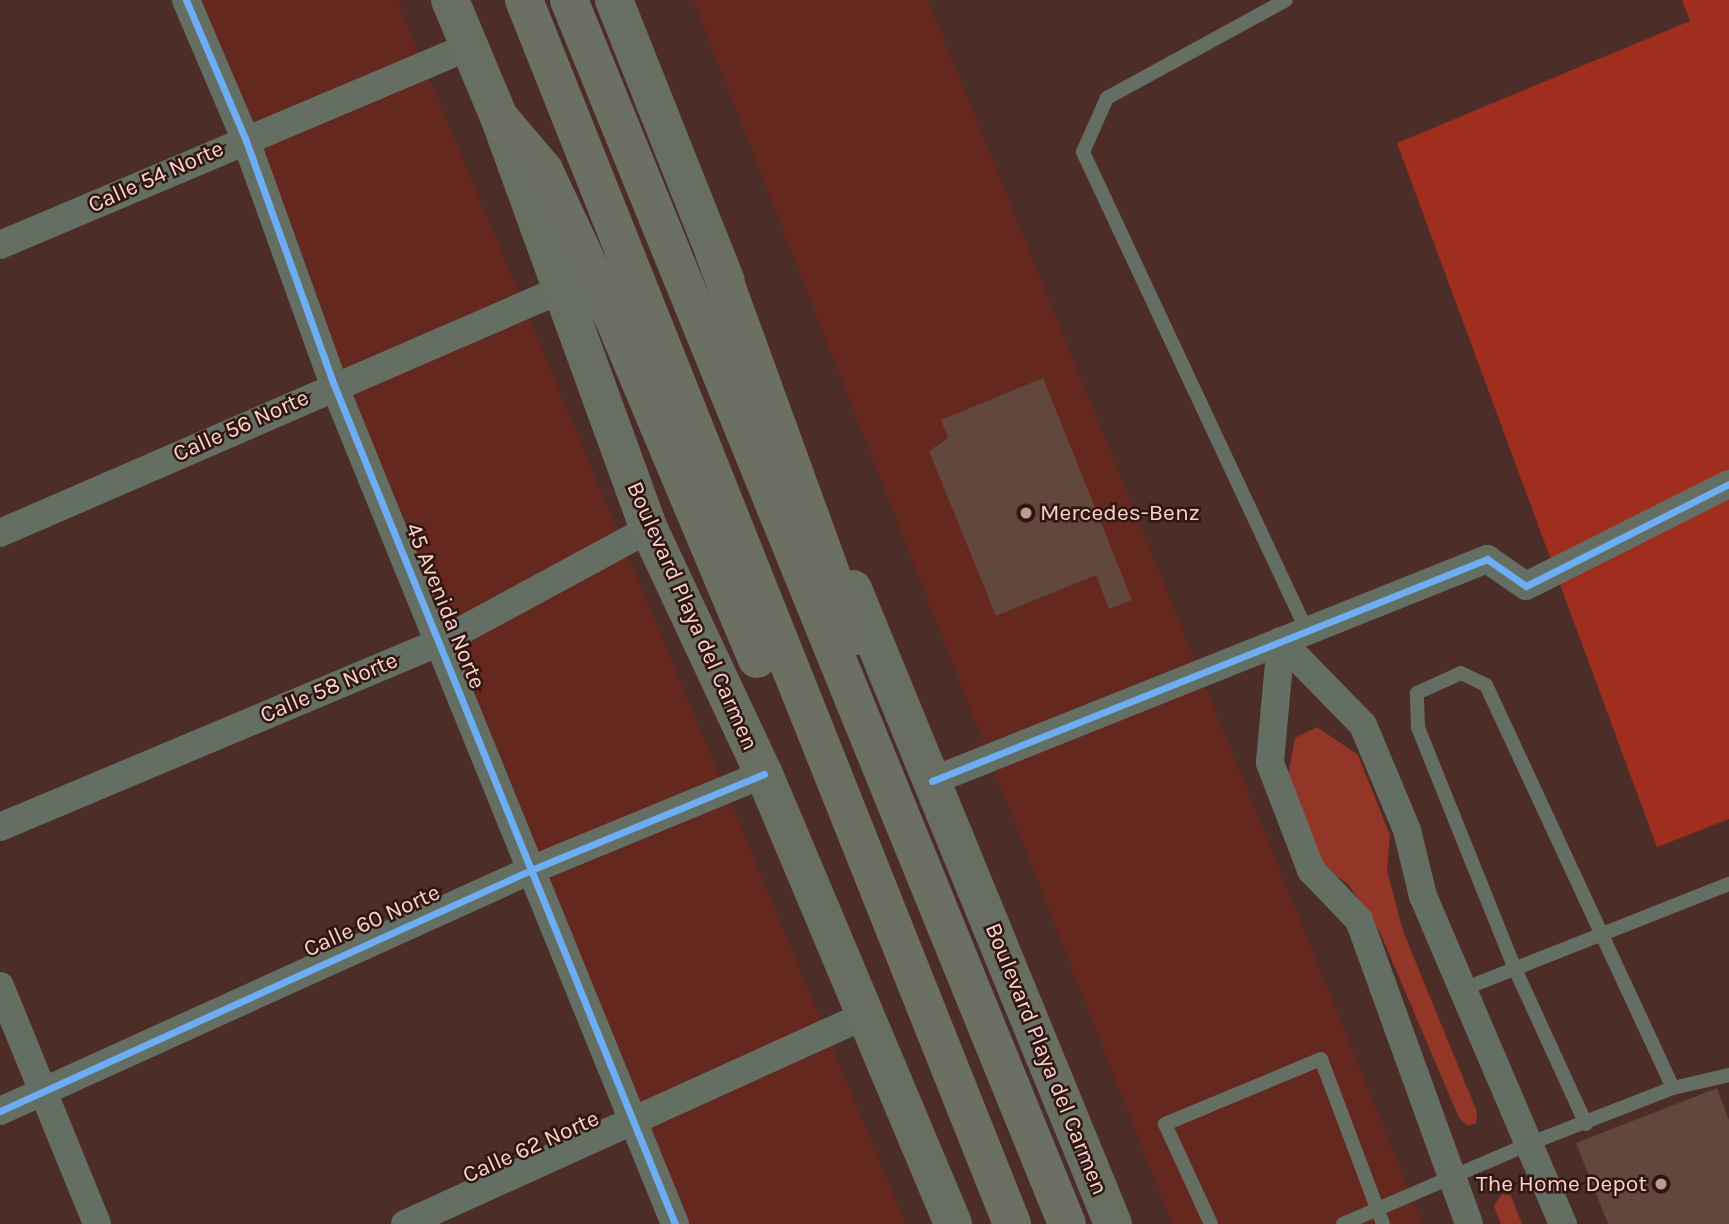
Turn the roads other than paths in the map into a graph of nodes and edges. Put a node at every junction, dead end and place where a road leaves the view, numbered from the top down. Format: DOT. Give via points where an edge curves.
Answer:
graph roads {
  1 [pos="186,0"];
  2 [pos="450,0"];
  3 [pos="524,0"];
  4 [pos="569,0"];
  5 [pos="614,0"];
  6 [pos="1286,0"];
  7 [pos="468,47"];
  8 [pos="499,117"];
  9 [pos="245,138"];
  10 [pos="0,245"];
  11 [pos="714,252"];
  12 [pos="560,290"];
  13 [pos="334,385"];
  14 [pos="1729,484"];
  15 [pos="649,529"];
  16 [pos="0,533"];
  17 [pos="1307,631"];
  18 [pos="440,642"];
  19 [pos="1281,642"];
  20 [pos="765,774"];
  21 [pos="932,781"];
  22 [pos="0,827"];
  23 [pos="531,870"];
  24 [pos="1729,884"];
  25 [pos="1600,936"];
  26 [pos="1515,969"];
  27 [pos="0,986"];
  28 [pos="1466,988"];
  29 [pos="981,1015"];
  30 [pos="864,1016"];
  31 [pos="1729,1075"];
  32 [pos="954,1079"];
  33 [pos="1673,1088"];
  34 [pos="42,1091"];
  35 [pos="0,1111"];
  36 [pos="634,1123"];
  37 [pos="1586,1124"];
  38 [pos="1531,1143"];
  39 [pos="1452,1180"];
  40 [pos="1378,1209"];
  41 [pos="97,1224"];
  42 [pos="405,1224"];
  43 [pos="676,1224"];
  44 [pos="953,1224"];
  45 [pos="1012,1224"];
  46 [pos="1067,1224"];
  47 [pos="1113,1224"];
  48 [pos="1210,1224"];
  49 [pos="1343,1224"];
  50 [pos="1383,1224"];
  51 [pos="1469,1224"];
  52 [pos="1563,1224"];
  1 -- 9 [label="street, 45 Avenida Norte"];
  2 -- 7 [label="main road, Boulevard Playa del Carmen"];
  3 -- 32 [label="highway"];
  4 -- 29 [label="highway"];
  5 -- 11 [label="main road, Boulevard Playa del Carmen"];
  6 -- 17 [label="lane" via="1107,98 1083,152"];
  7 -- 8 [label="main road, Boulevard Playa del Carmen"];
  7 -- 9 [label="street, Calle 54 Norte"];
  8 -- 12 [label="main road, Boulevard Playa del Carmen"];
  8 -- 32 [label="highway" via="544,170 613,317 872,930"];
  9 -- 10 [label="street, Calle 54 Norte"];
  9 -- 13 [label="street, 45 Avenida Norte"];
  11 -- 21 [label="main road, Boulevard Playa del Carmen"];
  11 -- 29 [label="highway" via="955,900"];
  12 -- 13 [label="street, Calle 56 Norte"];
  12 -- 15 [label="main road, Boulevard Playa del Carmen"];
  13 -- 16 [label="street, Calle 56 Norte"];
  13 -- 18 [label="street, 45 Avenida Norte"];
  14 -- 17 [label="street" via="1526,586 1488,559"];
  15 -- 18 [label="street, Calle 58 Norte"];
  15 -- 20 [label="main road, Boulevard Playa del Carmen"];
  17 -- 19 [label="street"];
  18 -- 22 [label="street, Calle 58 Norte"];
  18 -- 23 [label="street, 45 Avenida Norte"];
  19 -- 21 [label="street"];
  19 -- 28 [label="street" via="1363,725 1407,830 1423,897"];
  19 -- 39 [label="street" via="1270,763 1311,870 1359,920"];
  20 -- 23 [label="street, Calle 60 Norte"];
  20 -- 30 [label="main road, Boulevard Playa del Carmen"];
  21 -- 47 [label="main road, Boulevard Playa del Carmen"];
  23 -- 34 [label="street, Calle 60 Norte"];
  23 -- 36 [label="street, 45 Avenida Norte"];
  24 -- 25 [label="lane"];
  25 -- 26 [label="lane"];
  25 -- 26 [label="lane" via="1486,685 1461,673 1417,693 1418,728"];
  25 -- 33 [label="lane"];
  26 -- 28 [label="lane"];
  26 -- 37 [label="lane"];
  27 -- 34 [label="street"];
  28 -- 38 [label="street"];
  29 -- 46 [label="highway"];
  30 -- 36 [label="street, Calle 62 Norte"];
  30 -- 44 [label="main road, Boulevard Playa del Carmen"];
  31 -- 33 [label="lane"];
  32 -- 45 [label="highway"];
  33 -- 37 [label="lane"];
  34 -- 35 [label="street, Calle 60 Norte"];
  34 -- 41 [label="street"];
  36 -- 42 [label="street, Calle 62 Norte"];
  36 -- 43 [label="street, 45 Avenida Norte"];
  37 -- 38 [label="lane"];
  38 -- 39 [label="lane"];
  38 -- 52 [label="street"];
  39 -- 40 [label="lane"];
  39 -- 51 [label="street"];
  40 -- 48 [label="lane" via="1321,1059 1165,1124"];
  40 -- 49 [label="lane"];
  40 -- 50 [label="lane"];
}
